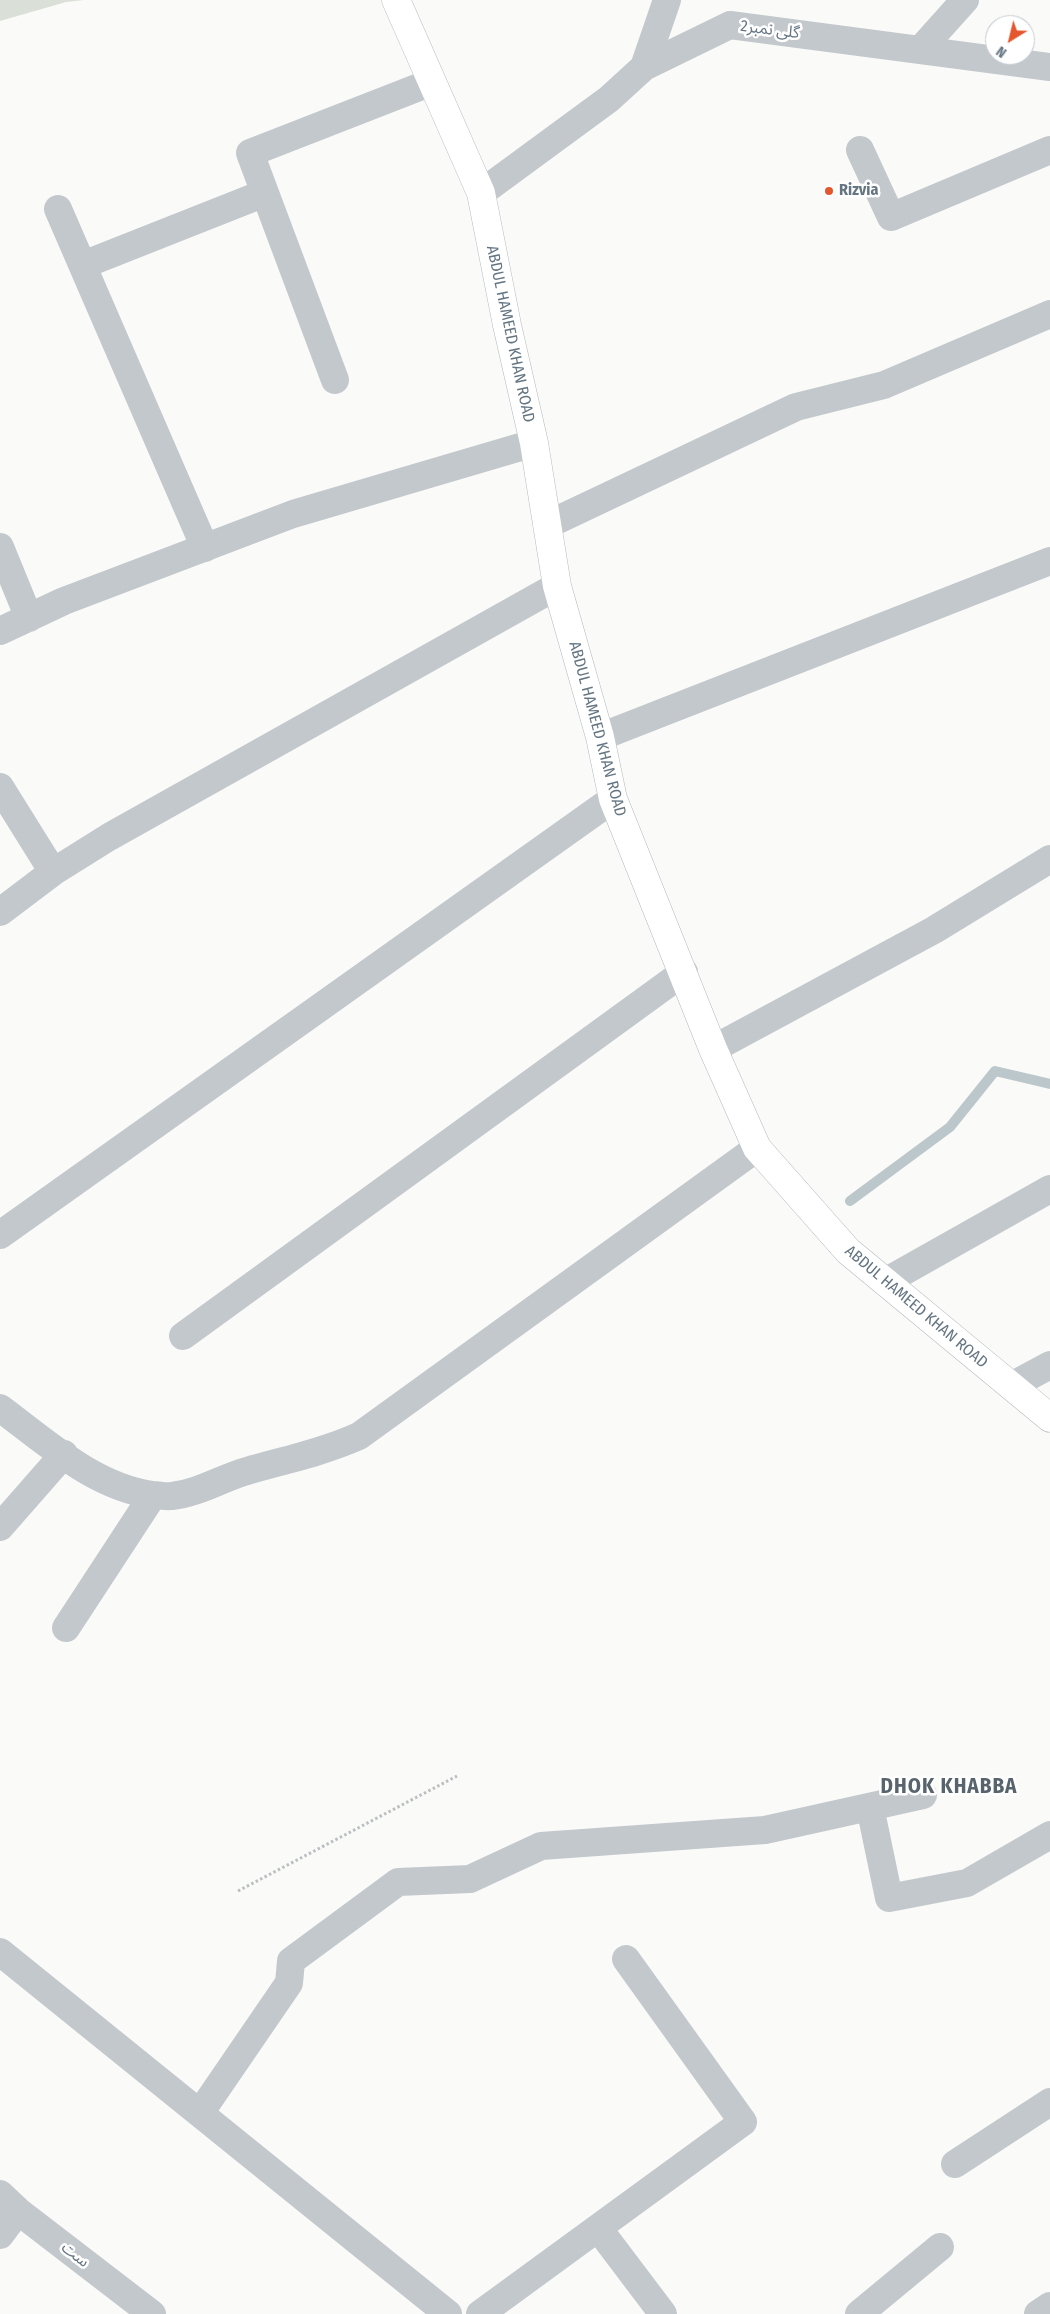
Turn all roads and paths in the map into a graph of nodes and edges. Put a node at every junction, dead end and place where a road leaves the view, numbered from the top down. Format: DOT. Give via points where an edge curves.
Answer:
graph roads {
  1 [pos="396,0"];
  2 [pos="668,0"];
  3 [pos="965,0"];
  4 [pos="920,50"];
  5 [pos="644,67"];
  6 [pos="1050,67"];
  7 [pos="432,82"];
  8 [pos="860,150"];
  9 [pos="1050,150"];
  10 [pos="265,193"];
  11 [pos="481,194"];
  12 [pos="58,209"];
  13 [pos="83,265"];
  14 [pos="1050,314"];
  15 [pos="335,380"];
  16 [pos="534,443"];
  17 [pos="548,525"];
  18 [pos="0,548"];
  19 [pos="205,548"];
  20 [pos="1050,561"];
  21 [pos="557,586"];
  22 [pos="29,618"];
  23 [pos="0,631"];
  24 [pos="600,737"];
  25 [pos="0,787"];
  26 [pos="613,799"];
  27 [pos="1050,859"];
  28 [pos="53,872"];
  29 [pos="0,912"];
  30 [pos="684,972"];
  31 [pos="713,1049"];
  32 [pos="757,1148"];
  33 [pos="1050,1190"];
  34 [pos="0,1234"];
  35 [pos="885,1282"];
  36 [pos="183,1336"];
  37 [pos="1050,1366"];
  38 [pos="1011,1386"];
  39 [pos="0,1408"];
  40 [pos="1050,1418"];
  41 [pos="64,1454"];
  42 [pos="153,1494"];
  43 [pos="0,1527"];
  44 [pos="66,1628"];
  45 [pos="457,1776"];
  46 [pos="924,1795"];
  47 [pos="870,1807"];
  48 [pos="1050,1835"];
  49 [pos="238,1891"];
  50 [pos="0,1952"];
  51 [pos="626,1959"];
  52 [pos="1050,2102"];
  53 [pos="200,2113"];
  54 [pos="955,2164"];
  55 [pos="9,2202"];
  56 [pos="598,2228"];
  57 [pos="0,2235"];
  58 [pos="940,2247"];
  59 [pos="1050,2306"];
  60 [pos="152,2314"];
  61 [pos="448,2314"];
  62 [pos="480,2314"];
  63 [pos="662,2314"];
  64 [pos="859,2314"];
  65 [pos="1038,2314"];
  1 -- 7 [label="main road, ABDUL HAMEED KHAN ROAD"];
  2 -- 5 [label="street"];
  3 -- 4 [label="street"];
  4 -- 5 [label="street, گلی نمبر2" via="730,25"];
  4 -- 6 [label="street, گلی نمبر2"];
  5 -- 11 [label="street, گلی نمبر2" via="609,99"];
  7 -- 10 [label="street" via="250,153"];
  7 -- 11 [label="main road, ABDUL HAMEED KHAN ROAD"];
  8 -- 9 [label="street" via="891,217"];
  10 -- 13 [label="street"];
  10 -- 15 [label="street"];
  11 -- 16 [label="main road, ABDUL HAMEED KHAN ROAD"];
  12 -- 13 [label="street"];
  13 -- 19 [label="street"];
  14 -- 17 [label="street" via="884,385 796,407"];
  16 -- 17 [label="main road, ABDUL HAMEED KHAN ROAD"];
  16 -- 19 [label="street" via="293,514"];
  17 -- 21 [label="main road, ABDUL HAMEED KHAN ROAD"];
  18 -- 22 [label="street"];
  19 -- 22 [label="street" via="64,601"];
  20 -- 24 [label="street"];
  21 -- 24 [label="main road, ABDUL HAMEED KHAN ROAD"];
  21 -- 28 [label="street" via="109,837"];
  22 -- 23 [label="street"];
  24 -- 26 [label="main road, ABDUL HAMEED KHAN ROAD"];
  25 -- 28 [label="street"];
  26 -- 30 [label="main road, ABDUL HAMEED KHAN ROAD"];
  26 -- 34 [label="street"];
  27 -- 31 [label="street" via="934,930"];
  28 -- 29 [label="street"];
  30 -- 31 [label="main road, ABDUL HAMEED KHAN ROAD"];
  30 -- 36 [label="street"];
  31 -- 32 [label="main road, ABDUL HAMEED KHAN ROAD"];
  32 -- 35 [label="main road, ABDUL HAMEED KHAN ROAD" via="848,1251"];
  32 -- 42 [label="street" via="359,1436 332,1449 241,1472 207,1487 171,1497"];
  33 -- 35 [label="street"];
  35 -- 38 [label="main road, ABDUL HAMEED KHAN ROAD"];
  37 -- 38 [label="street"];
  38 -- 40 [label="main road, ABDUL HAMEED KHAN ROAD"];
  39 -- 41 [label="street"];
  41 -- 42 [label="street" via="106,1482"];
  41 -- 43 [label="street"];
  42 -- 44 [label="street"];
  45 -- 49 [label="path"];
  46 -- 47 [label="street"];
  47 -- 48 [label="street" via="889,1898 967,1883"];
  47 -- 53 [label="street" via="765,1830 541,1846 470,1879 398,1882 291,1961 289,1983"];
  50 -- 53 [label="street"];
  51 -- 56 [label="street" via="744,2122"];
  52 -- 54 [label="street"];
  53 -- 61 [label="street"];
  55 -- 57 [label="street"];
  55 -- 60 [label="street, ست"];
  56 -- 62 [label="street"];
  56 -- 63 [label="street"];
  58 -- 64 [label="street"];
  59 -- 65 [label="street"];
}
